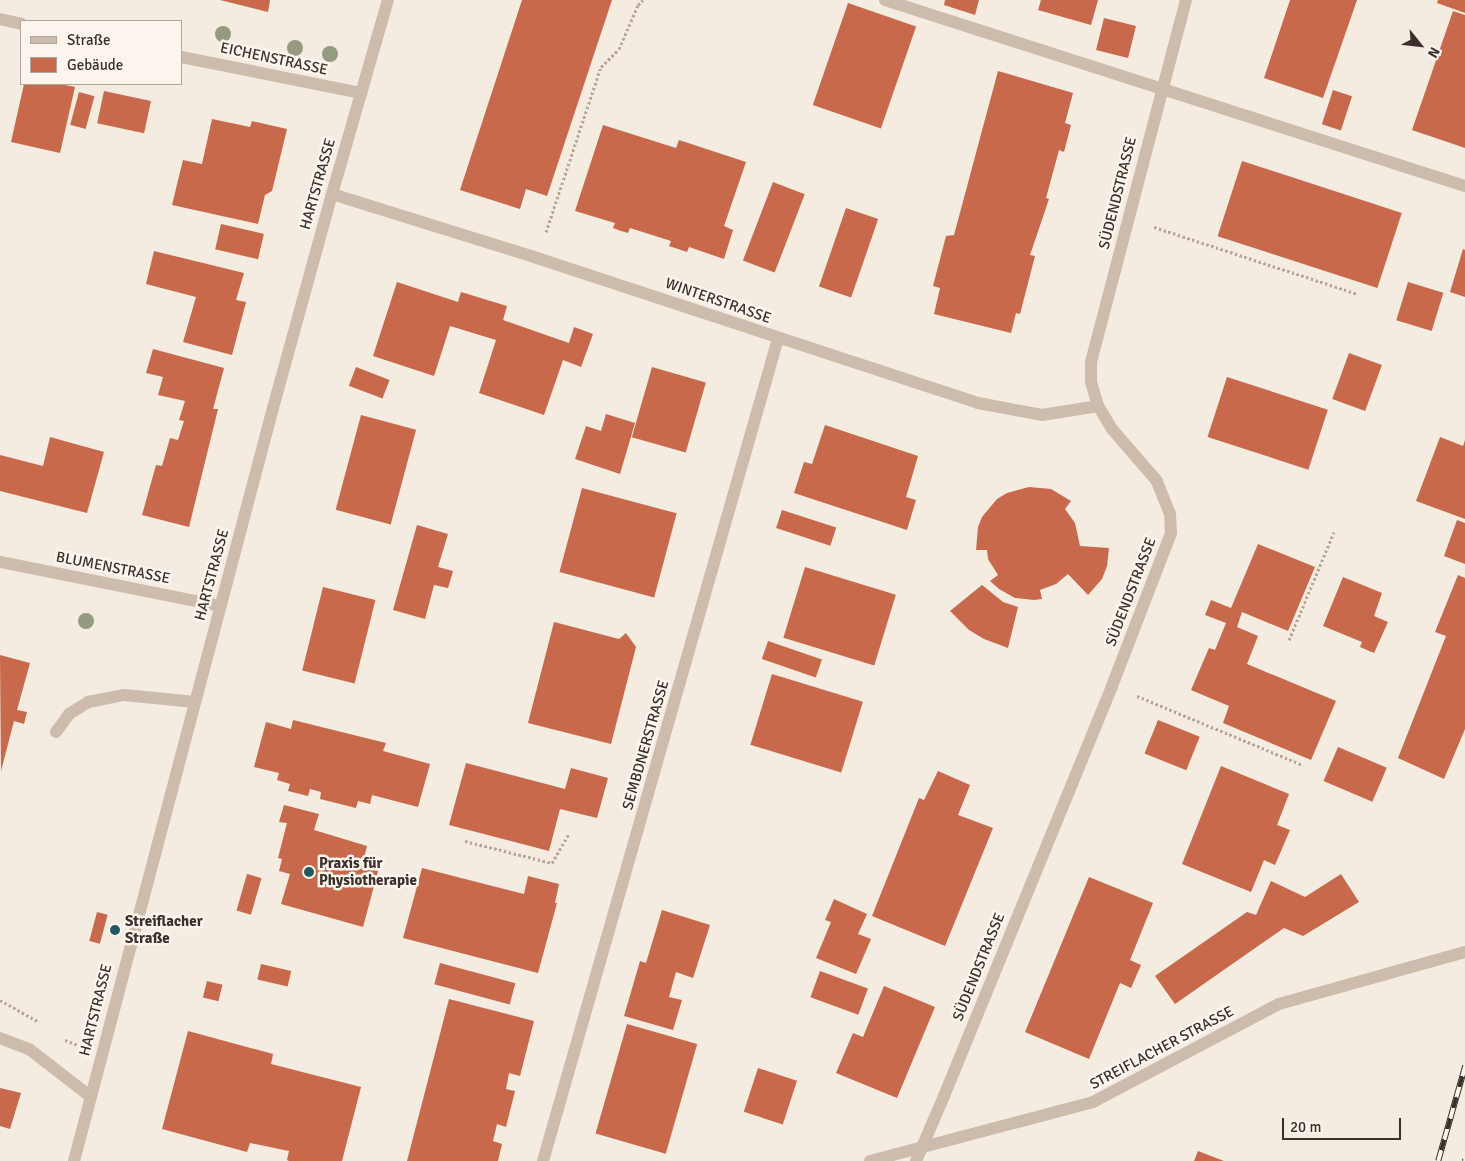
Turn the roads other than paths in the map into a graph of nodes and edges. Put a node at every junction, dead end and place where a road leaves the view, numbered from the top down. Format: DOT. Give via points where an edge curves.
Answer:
graph roads {
  1 [pos="388,0"];
  2 [pos="885,0"];
  3 [pos="1186,0"];
  4 [pos="0,19"];
  5 [pos="20,24"];
  6 [pos="182,57"];
  7 [pos="1162,88"];
  8 [pos="360,93"];
  9 [pos="1465,186"];
  10 [pos="332,194"];
  11 [pos="778,338"];
  12 [pos="1098,406"];
  13 [pos="0,562"];
  14 [pos="220,606"];
  15 [pos="195,702"];
  16 [pos="56,732"];
  17 [pos="1465,952"];
  18 [pos="0,1038"];
  19 [pos="91,1097"];
  20 [pos="924,1146"];
  21 [pos="74,1161"];
  22 [pos="544,1161"];
  23 [pos="870,1161"];
  24 [pos="916,1161"];
  1 -- 8 [label="street, HARTSTRASSE"];
  2 -- 7 [label="street"];
  3 -- 7 [label="street, SÜDENDSTRASSE"];
  4 -- 5 [label="street"];
  6 -- 8 [label="street, EICHENSTRASSE"];
  7 -- 9 [label="street"];
  7 -- 12 [label="street, SÜDENDSTRASSE" via="1091,362 1091,381"];
  8 -- 10 [label="street, HARTSTRASSE"];
  10 -- 11 [label="street, WINTERSTRASSE"];
  10 -- 14 [label="street, HARTSTRASSE"];
  11 -- 12 [label="street, WINTERSTRASSE" via="978,403 1042,415"];
  11 -- 22 [label="street, SEMBDNERSTRASSE"];
  12 -- 20 [label="street, SÜDENDSTRASSE" via="1117,436 1157,481 1170,514 1171,533"];
  13 -- 14 [label="street, BLUMENSTRASSE"];
  14 -- 15 [label="street, HARTSTRASSE"];
  15 -- 16 [label="street" via="124,695 88,702 69,714"];
  15 -- 19 [label="street, HARTSTRASSE"];
  17 -- 20 [label="street, STREIFLACHER STRASSE" via="1279,1004 1094,1102"];
  18 -- 19 [label="street" via="29,1049"];
  19 -- 21 [label="street, HARTSTRASSE"];
  20 -- 23 [label="street, STREIFLACHER STRASSE"];
  20 -- 24 [label="street, SÜDENDSTRASSE"];
}
